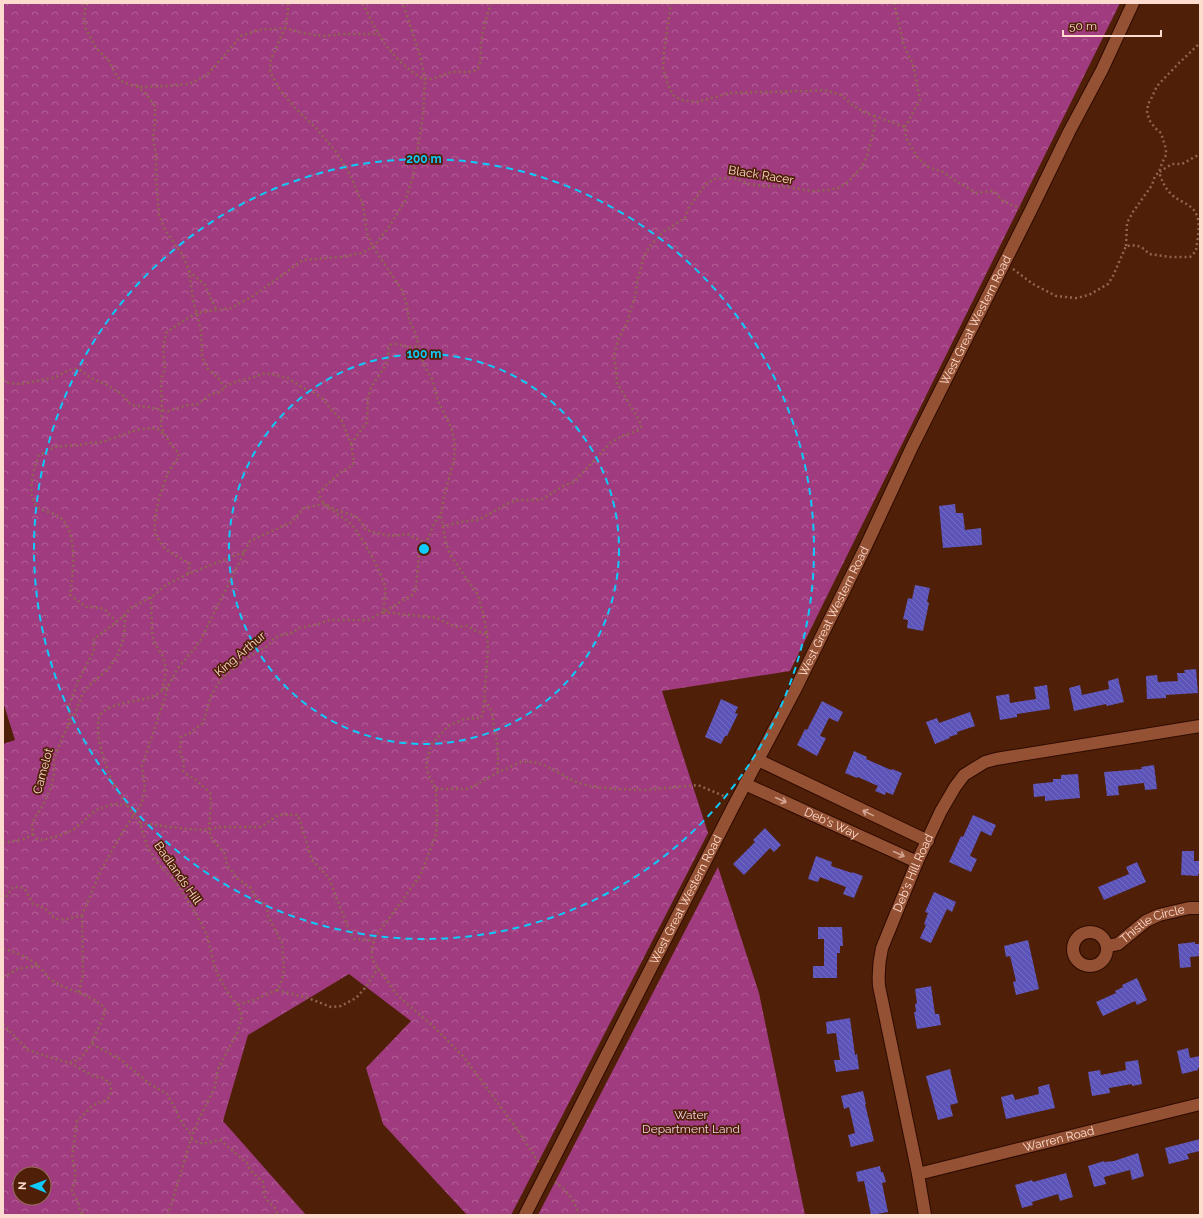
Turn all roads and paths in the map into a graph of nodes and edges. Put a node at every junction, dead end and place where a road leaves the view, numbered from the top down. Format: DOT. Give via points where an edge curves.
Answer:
graph roads {
  1 [pos="82,3"];
  2 [pos="288,3"];
  3 [pos="363,3"];
  4 [pos="403,3"];
  5 [pos="491,3"];
  6 [pos="671,3"];
  7 [pos="894,3"];
  8 [pos="1133,3"];
  9 [pos="86,4"];
  10 [pos="285,28"];
  11 [pos="379,34"];
  12 [pos="1200,43"];
  13 [pos="425,78"];
  14 [pos="137,86"];
  15 [pos="874,116"];
  16 [pos="905,127"];
  17 [pos="1200,154"];
  18 [pos="1159,172"];
  19 [pos="1030,212"];
  20 [pos="1126,246"];
  21 [pos="373,247"];
  22 [pos="1005,263"];
  23 [pos="189,270"];
  24 [pos="217,310"];
  25 [pos="197,313"];
  26 [pos="420,346"];
  27 [pos="3,380"];
  28 [pos="224,387"];
  29 [pos="162,410"];
  30 [pos="163,434"];
  31 [pos="351,444"];
  32 [pos="324,504"];
  33 [pos="441,514"];
  34 [pos="442,527"];
  35 [pos="426,543"];
  36 [pos="244,552"];
  37 [pos="188,574"];
  38 [pos="151,597"];
  39 [pos="383,612"];
  40 [pos="125,614"];
  41 [pos="117,622"];
  42 [pos="487,634"];
  43 [pos="170,685"];
  44 [pos="162,690"];
  45 [pos="484,699"];
  46 [pos="1200,726"];
  47 [pos="67,728"];
  48 [pos="758,760"];
  49 [pos="497,773"];
  50 [pos="746,784"];
  51 [pos="436,789"];
  52 [pos="128,805"];
  53 [pos="733,807"];
  54 [pos="134,817"];
  55 [pos="140,823"];
  56 [pos="209,830"];
  57 [pos="33,834"];
  58 [pos="928,841"];
  59 [pos="3,843"];
  60 [pos="917,862"];
  61 [pos="3,901"];
  62 [pos="1200,908"];
  63 [pos="82,915"];
  64 [pos="374,940"];
  65 [pos="1107,946"];
  66 [pos="3,949"];
  67 [pos="38,965"];
  68 [pos="378,968"];
  69 [pos="3,977"];
  70 [pos="276,990"];
  71 [pos="79,992"];
  72 [pos="238,1005"];
  73 [pos="3,1024"];
  74 [pos="92,1044"];
  75 [pos="70,1063"];
  76 [pos="1200,1104"];
  77 [pos="192,1137"];
  78 [pos="546,1174"];
  79 [pos="918,1174"];
  80 [pos="83,1215"];
  81 [pos="168,1215"];
  82 [pos="278,1215"];
  83 [pos="525,1215"];
  84 [pos="578,1215"];
  85 [pos="925,1215"];
  1 -- 9 [label="path"];
  2 -- 10 [label="path"];
  3 -- 11 [label="path"];
  4 -- 13 [label="path"];
  5 -- 13 [label="path" via="477,69"];
  6 -- 15 [label="path" via="663,68 673,95 681,100 698,102 730,93 824,90 841,95 854,106"];
  7 -- 16 [label="path" via="904,46 913,64 920,100"];
  8 -- 19 [label="street, West Great Western Road"];
  9 -- 14 [label="path" via="86,29 96,48 109,61 122,82"];
  10 -- 11 [label="path" via="323,36"];
  10 -- 14 [label="path" via="259,30 241,36 207,75 189,84"];
  10 -- 21 [label="path" via="271,59 270,72 294,108 316,128 337,153 363,205 367,233"];
  11 -- 13 [label="path" via="385,45 410,71"];
  12 -- 18 [label="path" via="1157,86 1148,104 1146,113 1161,133 1166,149"];
  13 -- 21 [label="path" via="423,116 413,177 405,201"];
  14 -- 23 [label="path" via="155,106 153,137 159,215"];
  15 -- 16 [label="path"];
  15 -- 34 [label="path, Black Racer" via="876,126 867,156 861,168 848,182 838,188 813,191 749,184 726,178 707,183 684,218 663,232 644,256 627,323 618,340 614,357 617,383 639,420 641,427 638,431 610,443 574,482 541,500 518,500 478,520"];
  16 -- 19 [label="path" via="906,138 918,158 928,167 943,172 977,193 994,191 1004,202"];
  17 -- 18 [label="path" via="1182,164 1172,164"];
  18 -- 20 [label="path" via="1128,223"];
  18 -- 20 [label="path" via="1171,194 1193,209 1198,219 1196,251 1190,257 1170,257 1149,254 1143,247 1136,245"];
  19 -- 22 [label="street, West Great Western Road"];
  20 -- 22 [label="path" via="1108,284 1089,295 1076,298 1056,296 1033,284"];
  21 -- 24 [label="path" via="362,253 303,260 253,296 231,308"];
  21 -- 26 [label="path" via="402,290 409,320"];
  22 -- 48 [label="street, West Great Western Road"];
  23 -- 24 [label="path" via="205,285"];
  23 -- 25 [label="path"];
  24 -- 25 [label="path"];
  25 -- 28 [label="path" via="201,330 202,356 207,368"];
  25 -- 29 [label="path" via="166,333 163,349 164,369 160,386"];
  26 -- 31 [label="path" via="410,347 395,343 390,345 384,368 371,387 367,422"];
  26 -- 33 [label="path" via="424,365 432,379 438,401 456,443"];
  27 -- 29 [label="path" via="21,384 56,377 75,369 122,394 129,404"];
  28 -- 29 [label="path" via="221,392 211,394 198,404 169,411"];
  28 -- 31 [label="path" via="266,373 288,378 323,399 342,420"];
  29 -- 30 [label="path"];
  30 -- 37 [label="path" via="178,452 179,457 169,472 162,491 154,522 155,532 167,550 190,564"];
  30 -- 41 [label="path" via="152,428 130,432 103,442 55,448 39,454 35,464 32,499 40,509 63,519 71,538 73,576 70,595 86,607 104,609"];
  31 -- 32 [label="path" via="354,462 319,492"];
  32 -- 35 [label="path" via="353,515 366,530 390,536 407,534"];
  32 -- 36 [label="path, Badlands Hill" via="304,508 292,522 250,541"];
  32 -- 39 [label="path" via="352,525 364,543 385,588"];
  33 -- 34 [label="path"];
  33 -- 35 [label="path"];
  34 -- 42 [label="path" via="451,556 478,595"];
  35 -- 39 [label="path" via="419,554 414,594"];
  36 -- 37 [label="path"];
  36 -- 43 [label="path, Badlands Hill" via="203,636 179,668"];
  37 -- 38 [label="path" via="166,585"];
  38 -- 40 [label="path"];
  38 -- 44 [label="path" via="154,642 162,655 166,672"];
  39 -- 42 [label="path" via="437,618 455,627 467,626"];
  39 -- 56 [label="path, King Arthur" via="368,620 329,620 274,638 269,645 244,660 222,678 211,696 202,723 181,737 180,751 184,771 210,793"];
  40 -- 41 [label="path"];
  40 -- 47 [label="path" via="124,637 118,654 84,693"];
  41 -- 47 [label="path" via="94,639 94,652 79,679 69,705"];
  42 -- 45 [label="path"];
  43 -- 44 [label="path, Badlands Hill"];
  43 -- 54 [label="path" via="142,766 145,787 142,803"];
  44 -- 52 [label="path, Badlands Hill" via="148,697 110,707 102,712 98,720 104,760 116,788"];
  45 -- 49 [label="path" via="493,716 497,741"];
  45 -- 51 [label="path" via="484,713 481,718 464,719 448,726 431,745 426,766"];
  46 -- 58 [label="street, Deb's Hill Road" via="985,762 964,775 955,787"];
  47 -- 57 [label="path, Camelot" via="54,759 51,788 32,825"];
  48 -- 50 [label="street, West Great Western Road"];
  58 -- 48 [label="street, Deb's Way, one-way"];
  49 -- 51 [label="path" via="468,789"];
  49 -- 53 [label="path" via="521,762 532,762 542,764 576,782 614,790 698,785 727,797"];
  50 -- 53 [label="street, West Great Western Road"];
  50 -- 60 [label="street, Deb's Way, one-way"];
  51 -- 64 [label="path" via="436,835 420,876"];
  52 -- 54 [label="path, Badlands Hill"];
  52 -- 57 [label="path" via="113,804 96,810 73,830 58,836 42,840"];
  53 -- 78 [label="street, West Great Western Road"];
  54 -- 55 [label="path, Badlands Hill"];
  54 -- 63 [label="path" via="102,868"];
  55 -- 56 [label="path"];
  55 -- 72 [label="path, Badlands Hill" via="147,846 160,866 176,882 208,935 215,968"];
  56 -- 64 [label="path" via="218,827 261,827 278,815 298,815 312,860 329,878 350,933 354,939"];
  56 -- 70 [label="path" via="212,839 225,854 227,865 267,907 268,916 282,944 284,970"];
  57 -- 59 [label="path" via="24,839"];
  58 -- 60 [label="street, Deb's Hill Road"];
  60 -- 79 [label="street, Deb's Hill Road" via="882,948 878,973"];
  61 -- 63 [label="path" via="13,888 20,887 25,889 32,904 41,906 54,918 62,920"];
  62 -- 65 [label="street, Thistle Circle" via="1158,915 1146,921 1118,944"];
  63 -- 71 [label="path" via="83,975"];
  64 -- 68 [label="path" via="372,960"];
  66 -- 67 [label="path" via="22,955"];
  67 -- 69 [label="path" via="18,969"];
  67 -- 71 [label="path" via="50,978"];
  68 -- 70 [label="path" via="356,998 341,1006 331,1007"];
  68 -- 78 [label="path" via="398,996 463,1056 513,1123"];
  70 -- 72 [label="path"];
  71 -- 74 [label="path" via="105,1008"];
  72 -- 77 [label="path" via="242,1017 238,1031 218,1069 215,1087"];
  73 -- 75 [label="path" via="28,1050"];
  74 -- 75 [label="path" via="80,1059"];
  74 -- 77 [label="path" via="120,1059 150,1084 167,1094"];
  75 -- 80 [label="path" via="110,1083 111,1089 110,1096 90,1107 77,1121 72,1157 75,1170 72,1190"];
  76 -- 79 [label="street, Warren Road"];
  77 -- 81 [label="path"];
  77 -- 82 [label="path" via="198,1143 206,1144 220,1140 237,1153 263,1182 265,1198"];
  78 -- 83 [label="street, West Great Western Road"];
  78 -- 84 [label="path" via="564,1188"];
  79 -- 85 [label="street, Deb's Hill Road"];
}
